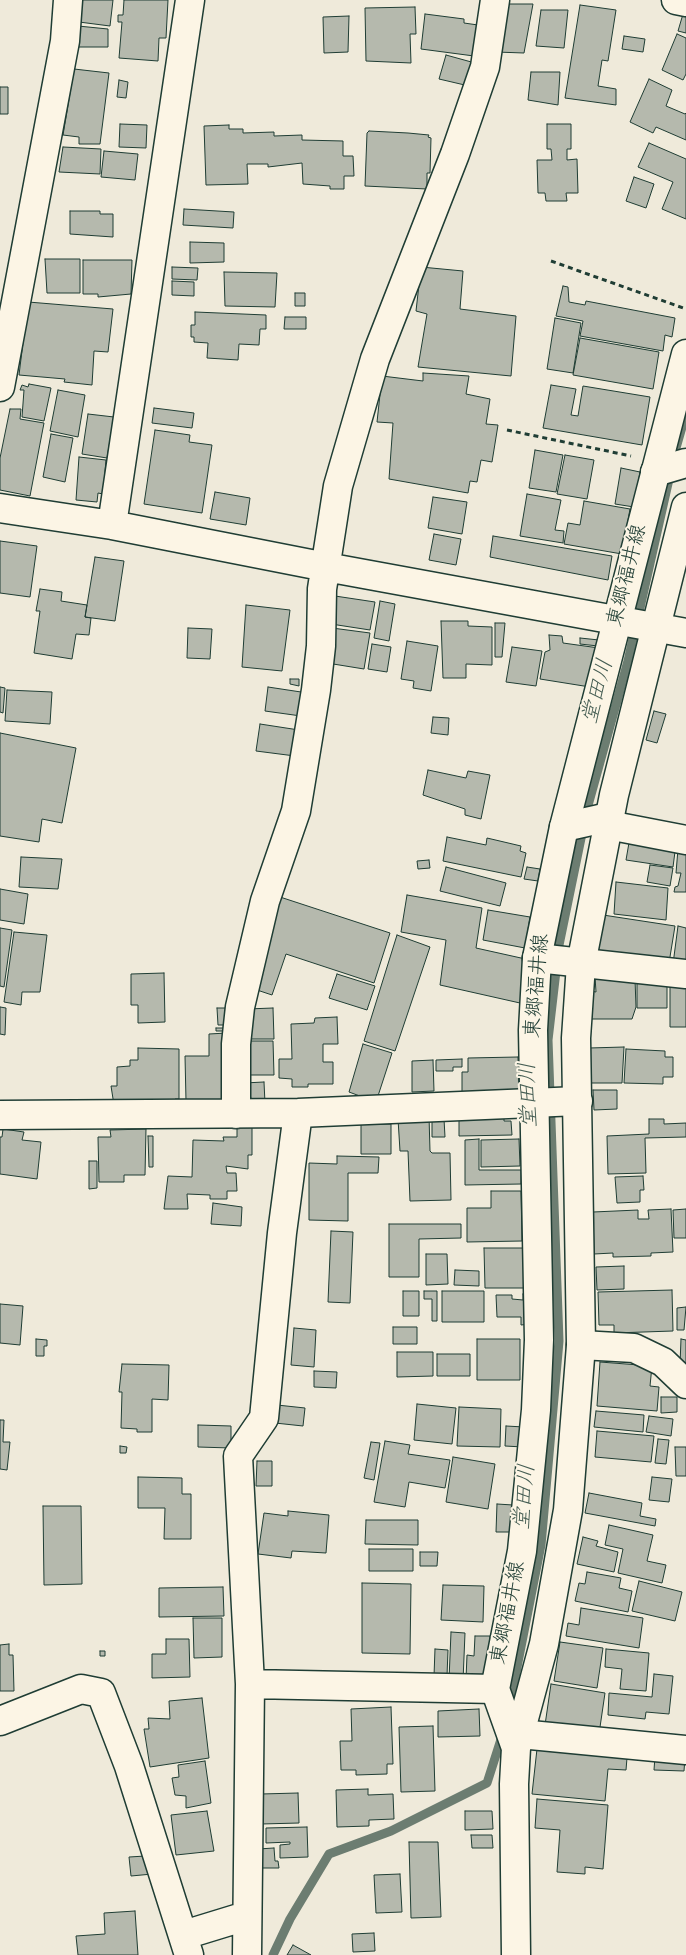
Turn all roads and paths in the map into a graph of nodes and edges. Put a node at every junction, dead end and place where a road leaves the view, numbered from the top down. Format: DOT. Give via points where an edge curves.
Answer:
graph roads {
  1 [pos="68,0"];
  2 [pos="190,0"];
  3 [pos="495,0"];
  4 [pos="676,0"];
  5 [pos="686,2"];
  6 [pos="550,261"];
  7 [pos="686,309"];
  8 [pos="686,354"];
  9 [pos="0,388"];
  10 [pos="507,430"];
  11 [pos="686,463"];
  12 [pos="656,467"];
  13 [pos="686,507"];
  14 [pos="0,508"];
  15 [pos="112,525"];
  16 [pos="326,567"];
  17 [pos="618,619"];
  18 [pos="658,627"];
  19 [pos="686,633"];
  20 [pos="608,821"];
  21 [pos="564,827"];
  22 [pos="686,840"];
  23 [pos="537,958"];
  24 [pos="581,964"];
  25 [pos="686,974"];
  26 [pos="578,1101"];
  27 [pos="534,1102"];
  28 [pos="298,1113"];
  29 [pos="236,1114"];
  30 [pos="0,1116"];
  31 [pos="581,1344"];
  32 [pos="686,1384"];
  33 [pos="250,1684"];
  34 [pos="498,1698"];
  35 [pos="0,1721"];
  36 [pos="518,1741"];
  37 [pos="686,1750"];
  38 [pos="246,1916"];
  39 [pos="187,1945"];
  40 [pos="247,1955"];
  41 [pos="516,1955"];
  1 -- 9 [label="street" via="65,40"];
  2 -- 15 [label="street"];
  3 -- 16 [label="street" via="485,67 365,395 338,486"];
  4 -- 5 [label="street"];
  6 -- 7 [label="path"];
  8 -- 12 [label="street, 東郷福井線"];
  10 -- 12 [label="path"];
  11 -- 12 [label="street"];
  12 -- 17 [label="street, 東郷福井線"];
  13 -- 18 [label="street, 東郷福井線"];
  14 -- 15 [label="street"];
  15 -- 16 [label="street"];
  16 -- 17 [label="street"];
  16 -- 29 [label="street" via="316,690 296,811 265,901 240,1007 236,1044"];
  17 -- 18 [label="street"];
  17 -- 21 [label="street, 東郷福井線"];
  18 -- 19 [label="street"];
  18 -- 20 [label="street, 東郷福井線"];
  20 -- 21 [label="street"];
  20 -- 22 [label="street"];
  20 -- 24 [label="street, 東郷福井線"];
  21 -- 23 [label="street, 東郷福井線"];
  23 -- 24 [label="street"];
  23 -- 27 [label="street, 東郷福井線"];
  24 -- 25 [label="street"];
  24 -- 26 [label="street, 東郷福井線" via="576,1038"];
  26 -- 27 [label="street"];
  26 -- 31 [label="street, 東郷福井線"];
  27 -- 28 [label="street"];
  27 -- 34 [label="street, 東郷福井線" via="539,1340 536,1410 522,1551"];
  28 -- 29 [label="street"];
  28 -- 33 [label="street" via="282,1233 264,1418 238,1456"];
  29 -- 30 [label="street"];
  31 -- 32 [label="street" via="634,1348 663,1362"];
  31 -- 36 [label="street, 東郷福井線" via="568,1510 544,1644"];
  33 -- 34 [label="street"];
  33 -- 38 [label="street"];
  34 -- 36 [label="street, 東郷福井線"];
  35 -- 39 [label="street" via="81,1689 101,1693 129,1766"];
  36 -- 37 [label="street"];
  36 -- 41 [label="street, 東郷福井線" via="514,1784"];
  38 -- 39 [label="street"];
  38 -- 40 [label="street"];
}
